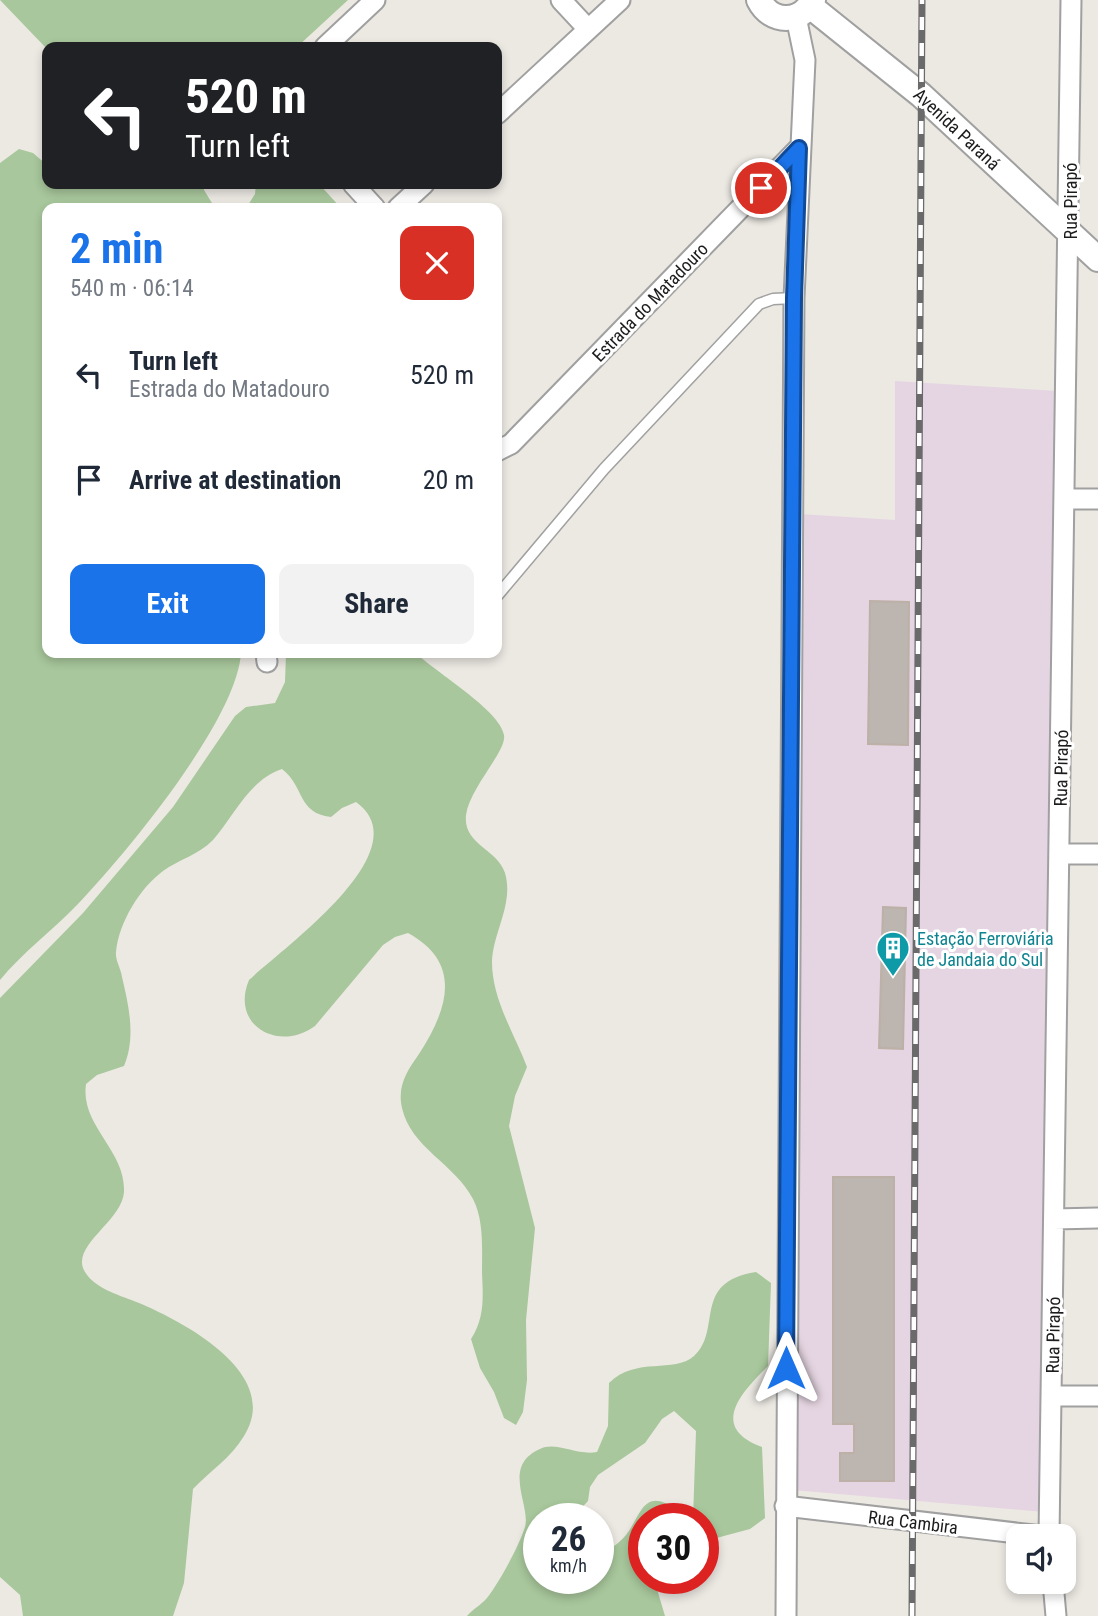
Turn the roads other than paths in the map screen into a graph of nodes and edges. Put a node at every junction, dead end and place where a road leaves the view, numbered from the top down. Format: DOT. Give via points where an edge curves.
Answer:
graph roads {
  1 [pos="375,0"];
  2 [pos="561,0"];
  3 [pos="620,0"];
  4 [pos="759,0"];
  5 [pos="1071,0"];
  6 [pos="806,8"];
  7 [pos="588,29"];
  8 [pos="330,42"];
  9 [pos="502,109"];
  10 [pos="799,148"];
  11 [pos="358,189"];
  12 [pos="419,189"];
  13 [pos="370,203"];
  14 [pos="403,203"];
  15 [pos="1070,233"];
  16 [pos="1098,259"];
  17 [pos="794,298"];
  18 [pos="502,448"];
  19 [pos="1066,499"];
  20 [pos="1098,499"];
  21 [pos="502,590"];
  22 [pos="1060,853"];
  23 [pos="1098,854"];
  24 [pos="1098,1218"];
  25 [pos="1054,1219"];
  26 [pos="1052,1396"];
  27 [pos="1098,1396"];
  28 [pos="785,1506"];
  29 [pos="1049,1524"];
  30 [pos="1006,1532"];
  31 [pos="1054,1594"];
  32 [pos="786,1616"];
  33 [pos="1056,1616"];
  1 -- 8 [label="street"];
  2 -- 7 [label="street"];
  3 -- 7 [label="street"];
  4 -- 6 [label="street" via="777,18"];
  5 -- 15 [label="street, Rua Pirapó"];
  6 -- 10 [label="street"];
  6 -- 15 [label="street, Avenida Paraná" via="921,94"];
  7 -- 9 [label="street"];
  10 -- 17 [label="street"];
  10 -- 18 [label="street, Estrada do Matadouro"];
  11 -- 13 [label="street"];
  12 -- 14 [label="street"];
  15 -- 16 [label="street, Avenida Paraná"];
  15 -- 19 [label="street, Rua Pirapó"];
  17 -- 21 [label="lane" via="758,304 604,469"];
  17 -- 28 [label="street"];
  19 -- 20 [label="street"];
  19 -- 22 [label="street, Rua Pirapó"];
  22 -- 23 [label="street"];
  22 -- 25 [label="street, Rua Pirapó"];
  24 -- 25 [label="street"];
  25 -- 26 [label="street, Rua Pirapó"];
  26 -- 27 [label="street"];
  26 -- 29 [label="street, Rua Pirapó"];
  28 -- 30 [label="street, Rua Cambira"];
  28 -- 32 [label="street"];
  31 -- 33 [label="street"];
}
